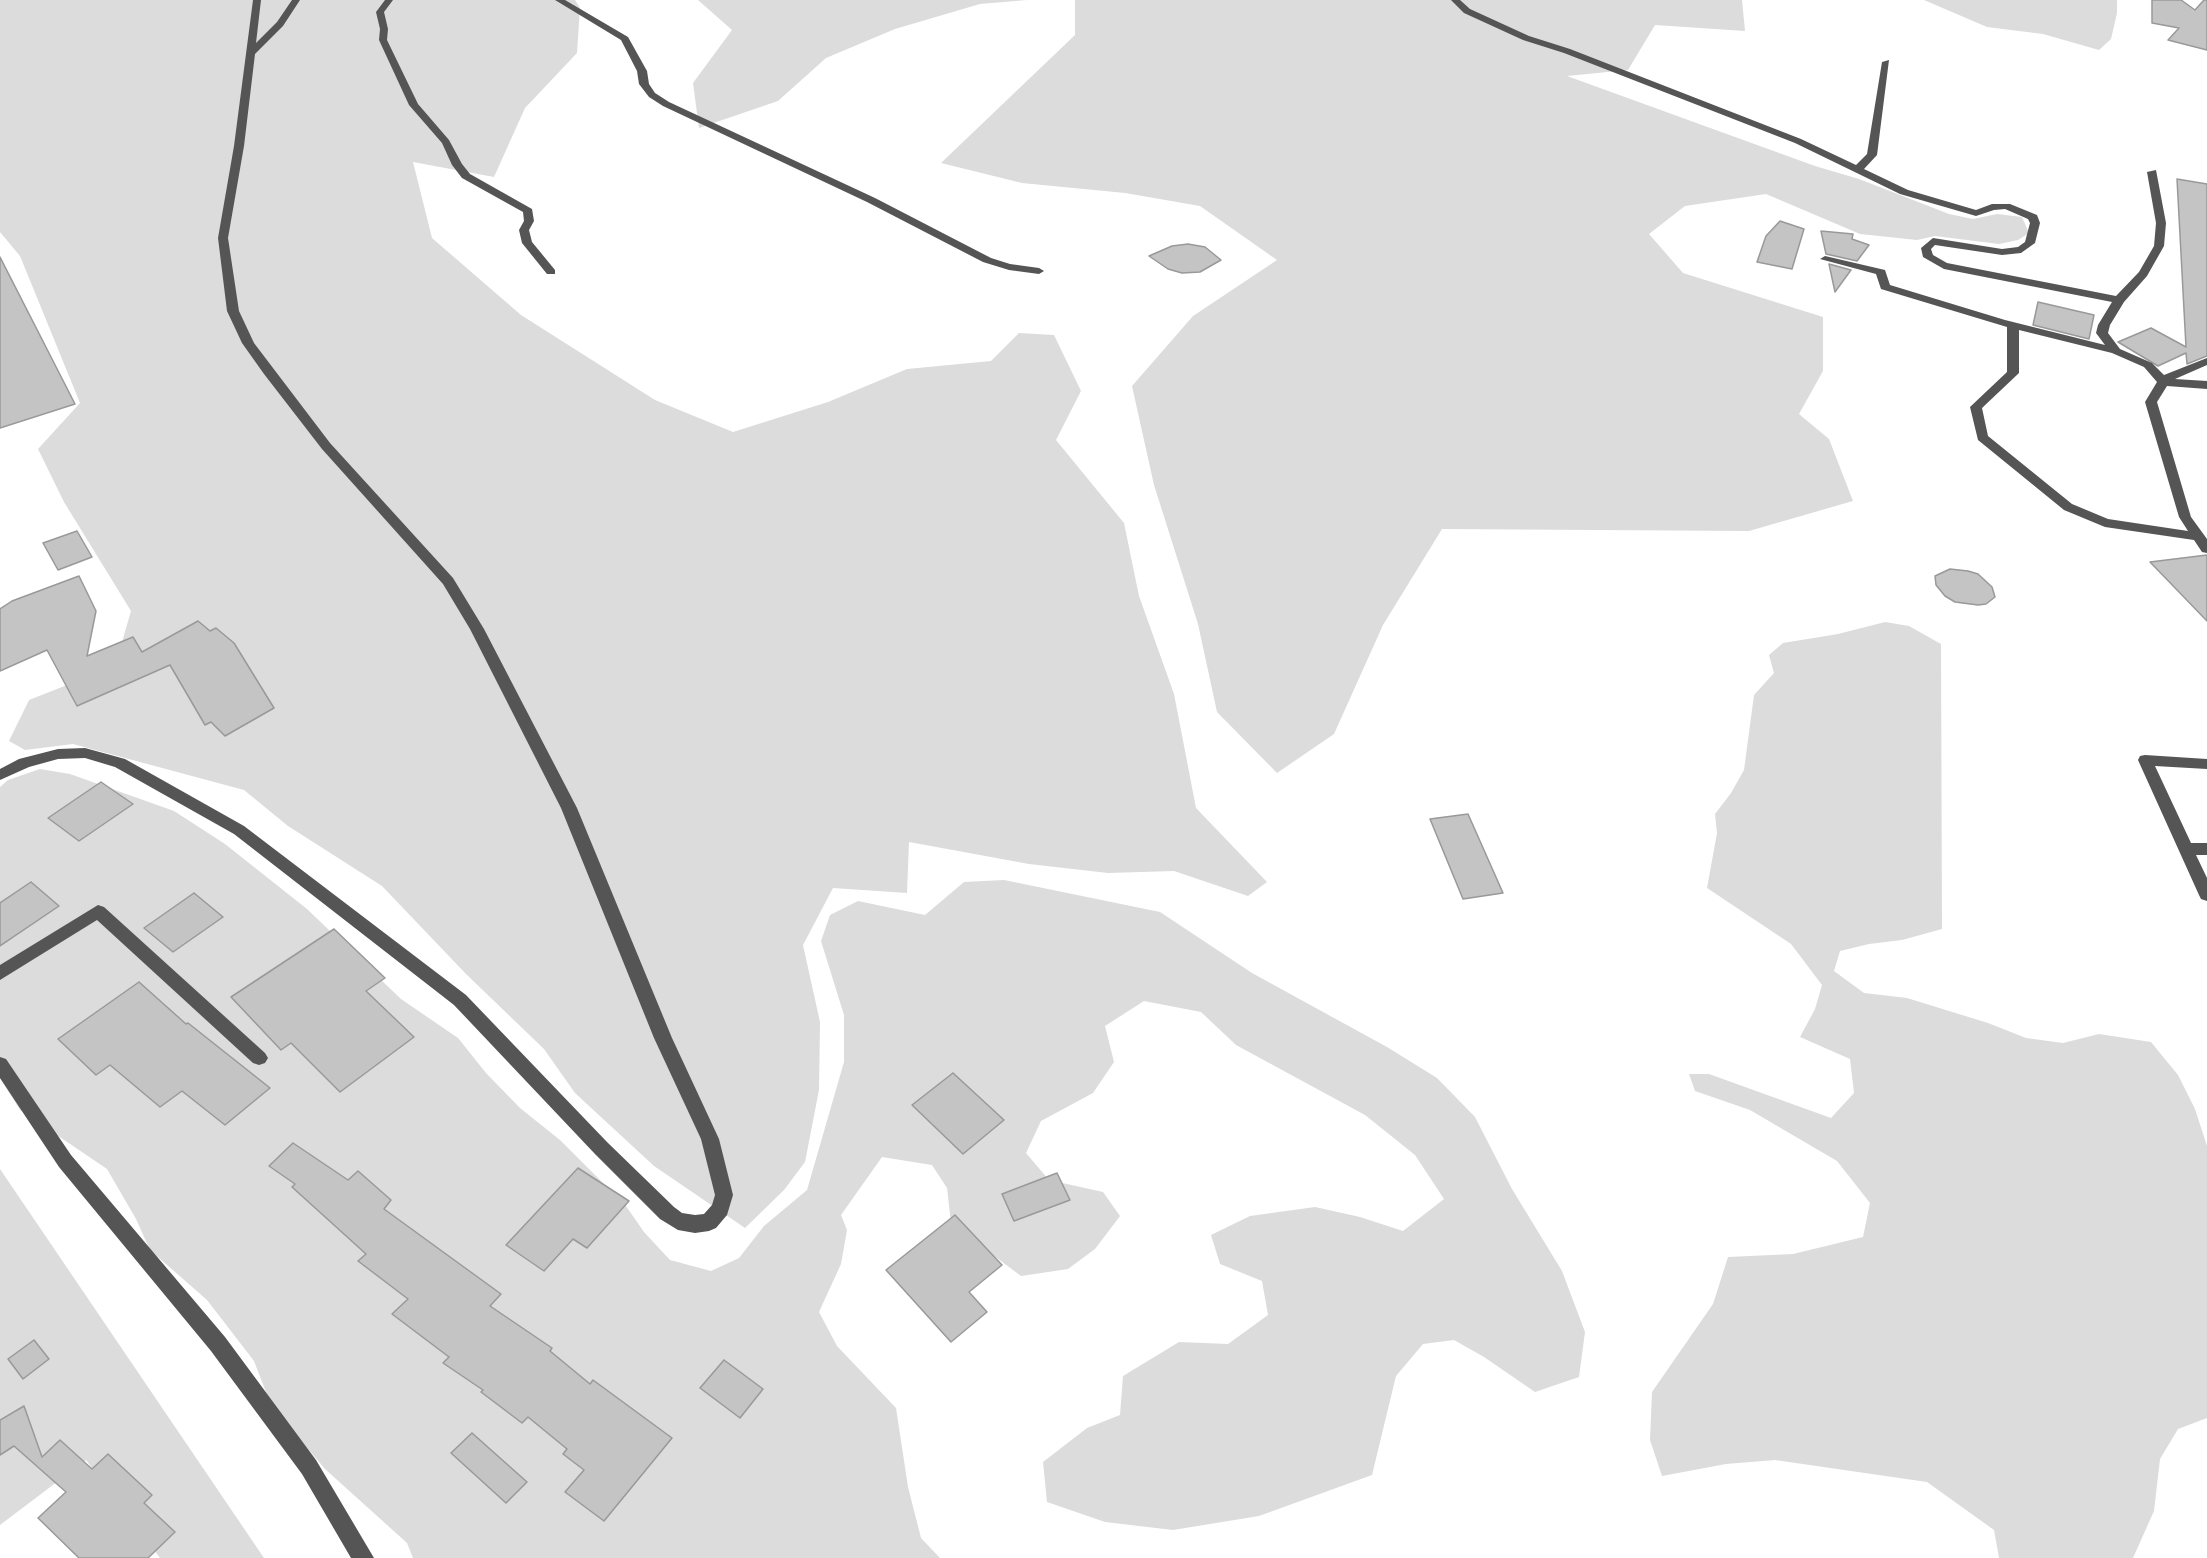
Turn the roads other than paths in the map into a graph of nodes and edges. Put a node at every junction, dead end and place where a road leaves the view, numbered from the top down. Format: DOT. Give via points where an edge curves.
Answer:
graph roads {
  1 [pos="257,0"];
  2 [pos="296,0"];
  3 [pos="389,0"];
  4 [pos="560,0"];
  5 [pos="1455,0"];
  6 [pos="250,54"];
  7 [pos="1886,62"];
  8 [pos="1858,168"];
  9 [pos="2152,172"];
  10 [pos="1825,259"];
  11 [pos="1039,271"];
  12 [pos="551,272"];
  13 [pos="2119,300"];
  14 [pos="2013,325"];
  15 [pos="2116,351"];
  16 [pos="2207,361"];
  17 [pos="2164,382"];
  18 [pos="2207,385"];
  19 [pos="2197,536"];
  20 [pos="2207,549"];
  21 [pos="2207,764"];
  22 [pos="0,775"];
  23 [pos="2186,849"];
  24 [pos="2207,849"];
  25 [pos="2207,895"];
  26 [pos="0,974"];
  27 [pos="259,1058"];
  28 [pos="0,1064"];
  29 [pos="363,1558"];
  1 -- 6 [label="street"];
  2 -- 6 [label="street" via="280,24"];
  3 -- 12 [label="street" via="380,12 383,40 414,105 447,142 466,176 528,211 529,221 524,230 527,243"];
  4 -- 11 [label="street" via="625,39 642,70 644,84 666,104 872,200 987,260"];
  5 -- 8 [label="street" via="1467,11 1526,38 1695,99"];
  6 -- 22 [label="street" via="223,238 233,311 268,372 326,446 448,580 477,629 569,808 649,1006 710,1139 724,1195 720,1209 709,1222 695,1224 678,1221 666,1213 460,1000 239,830 120,763 85,753 58,754"];
  7 -- 8 [label="street" via="1872,156"];
  8 -- 13 [label="street" via="1904,192 1976,213 2006,207 2033,217 2036,223 2030,243 2021,250 2002,252 1933,241 1926,248 1928,257 1944,266"];
  9 -- 13 [label="street" via="2161,224 2159,246 2143,274"];
  10 -- 14 [label="street" via="1881,272 1885,287"];
  13 -- 15 [label="street" via="2102,333"];
  14 -- 15 [label="street"];
  14 -- 19 [label="street" via="2013,373 1976,407 1982,437 2068,507 2104,523"];
  15 -- 17 [label="street" via="2148,365"];
  16 -- 17 [label="street"];
  17 -- 18 [label="street"];
  17 -- 19 [label="street" via="2151,402 2185,517"];
  19 -- 20 [label="street"];
  21 -- 23 [label="street" via="2145,760"];
  23 -- 24 [label="street"];
  23 -- 25 [label="street"];
  26 -- 27 [label="street" via="98,910"];
  28 -- 29 [label="street" via="65,1161 218,1344 309,1467"];
}
